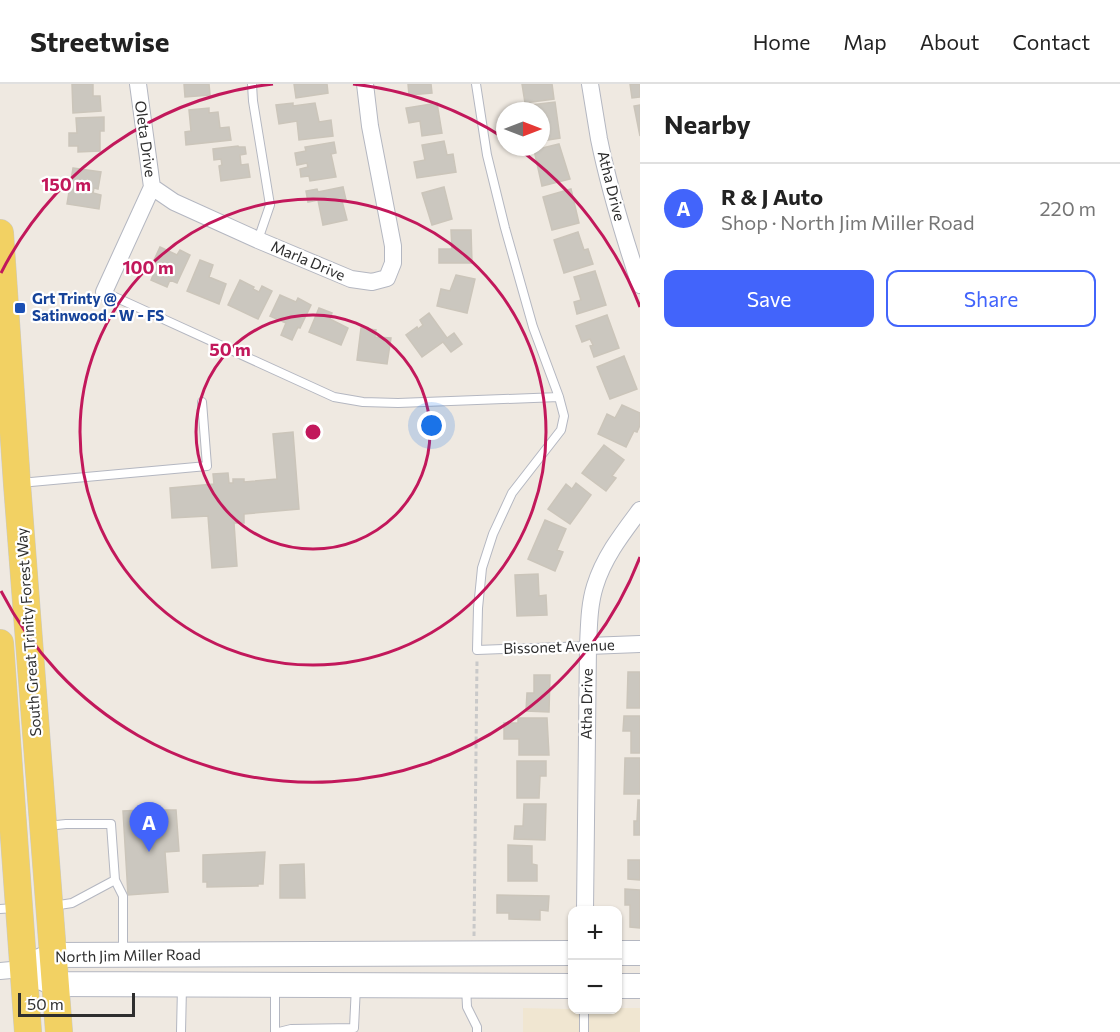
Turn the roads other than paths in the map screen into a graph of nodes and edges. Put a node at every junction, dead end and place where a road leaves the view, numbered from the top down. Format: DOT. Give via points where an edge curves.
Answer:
graph roads {
  1 [pos="138,84"];
  2 [pos="252,84"];
  3 [pos="365,84"];
  4 [pos="476,84"];
  5 [pos="590,84"];
  6 [pos="152,187"];
  7 [pos="0,233"];
  8 [pos="258,240"];
  9 [pos="640,285"];
  10 [pos="104,292"];
  11 [pos="4,331"];
  12 [pos="559,397"];
  13 [pos="202,402"];
  14 [pos="17,484"];
  15 [pos="640,510"];
  16 [pos="0,643"];
  17 [pos="640,644"];
  18 [pos="588,646"];
  19 [pos="4,751"];
  20 [pos="44,826"];
  21 [pos="115,880"];
  22 [pos="585,906"];
  23 [pos="50,907"];
  24 [pos="9,909"];
  25 [pos="640,952"];
  26 [pos="568,953"];
  27 [pos="622,953"];
  28 [pos="123,954"];
  29 [pos="356,954"];
  30 [pos="54,955"];
  31 [pos="11,970"];
  32 [pos="56,984"];
  33 [pos="182,985"];
  34 [pos="275,986"];
  35 [pos="356,986"];
  36 [pos="466,986"];
  37 [pos="568,986"];
  38 [pos="622,986"];
  39 [pos="640,986"];
  40 [pos="584,1014"];
  41 [pos="28,1032"];
  42 [pos="59,1032"];
  43 [pos="181,1032"];
  44 [pos="277,1032"];
  45 [pos="477,1032"];
  46 [pos="584,1032"];
  1 -- 6 [label="street, Oleta Drive"];
  2 -- 8 [label="lane" via="270,205"];
  3 -- 8 [label="street, Marla Drive" via="393,246 393,263 387,278 372,282 351,279"];
  4 -- 12 [label="lane" via="504,228 533,327"];
  5 -- 9 [label="street, Atha Drive" via="610,187"];
  6 -- 8 [label="street, Marla Drive" via="174,202"];
  6 -- 10 [label="street, Oleta Drive"];
  7 -- 11 [label="main road, South Great Trinity Forest Way"];
  10 -- 12 [label="lane" via="334,397 398,403"];
  11 -- 14 [label="main road, South Great Trinity Forest Way"];
  12 -- 18 [label="lane, Bissonet Avenue" via="564,416 561,430 512,493 493,534 482,568 477,650"];
  13 -- 14 [label="lane" via="207,466"];
  14 -- 20 [label="main road, South Great Trinity Forest Way"];
  15 -- 18 [label="street, Atha Drive" via="606,558 594,587"];
  16 -- 19 [label="main road, South Great Trinity Forest Way"];
  17 -- 18 [label="street, Bissonet Avenue"];
  18 -- 22 [label="street, Atha Drive"];
  19 -- 24 [label="main road, South Great Trinity Forest Way" via="12,876"];
  20 -- 21 [label="lane" via="111,824"];
  20 -- 23 [label="main road, South Great Trinity Forest Way"];
  21 -- 23 [label="lane" via="72,903"];
  21 -- 28 [label="lane" via="123,896"];
  23 -- 30 [label="main road, South Great Trinity Forest Way"];
  24 -- 31 [label="main road, South Great Trinity Forest Way"];
  25 -- 27 [label="main road"];
  26 -- 29 [label="main road, North Jim Miller Road"];
  28 -- 29 [label="main road, North Jim Miller Road"];
  28 -- 30 [label="main road, North Jim Miller Road"];
  29 -- 35 [label="main road"];
  30 -- 31 [label="main road, North Jim Miller Road"];
  30 -- 32 [label="main road, South Great Trinity Forest Way"];
  31 -- 32 [label="main road, North Jim Miller Road"];
  31 -- 41 [label="main road, South Great Trinity Forest Way"];
  32 -- 33 [label="main road, North Jim Miller Road"];
  32 -- 42 [label="main road, South Great Trinity Forest Way"];
  33 -- 34 [label="main road, North Jim Miller Road"];
  33 -- 43 [label="lane"];
  34 -- 35 [label="main road, North Jim Miller Road"];
  34 -- 44 [label="lane"];
  35 -- 36 [label="main road, North Jim Miller Road"];
  35 -- 44 [label="lane" via="354,1028"];
  36 -- 37 [label="main road, North Jim Miller Road"];
  36 -- 45 [label="lane" via="467,1007"];
  38 -- 39 [label="main road"];
  40 -- 46 [label="lane"];
}
